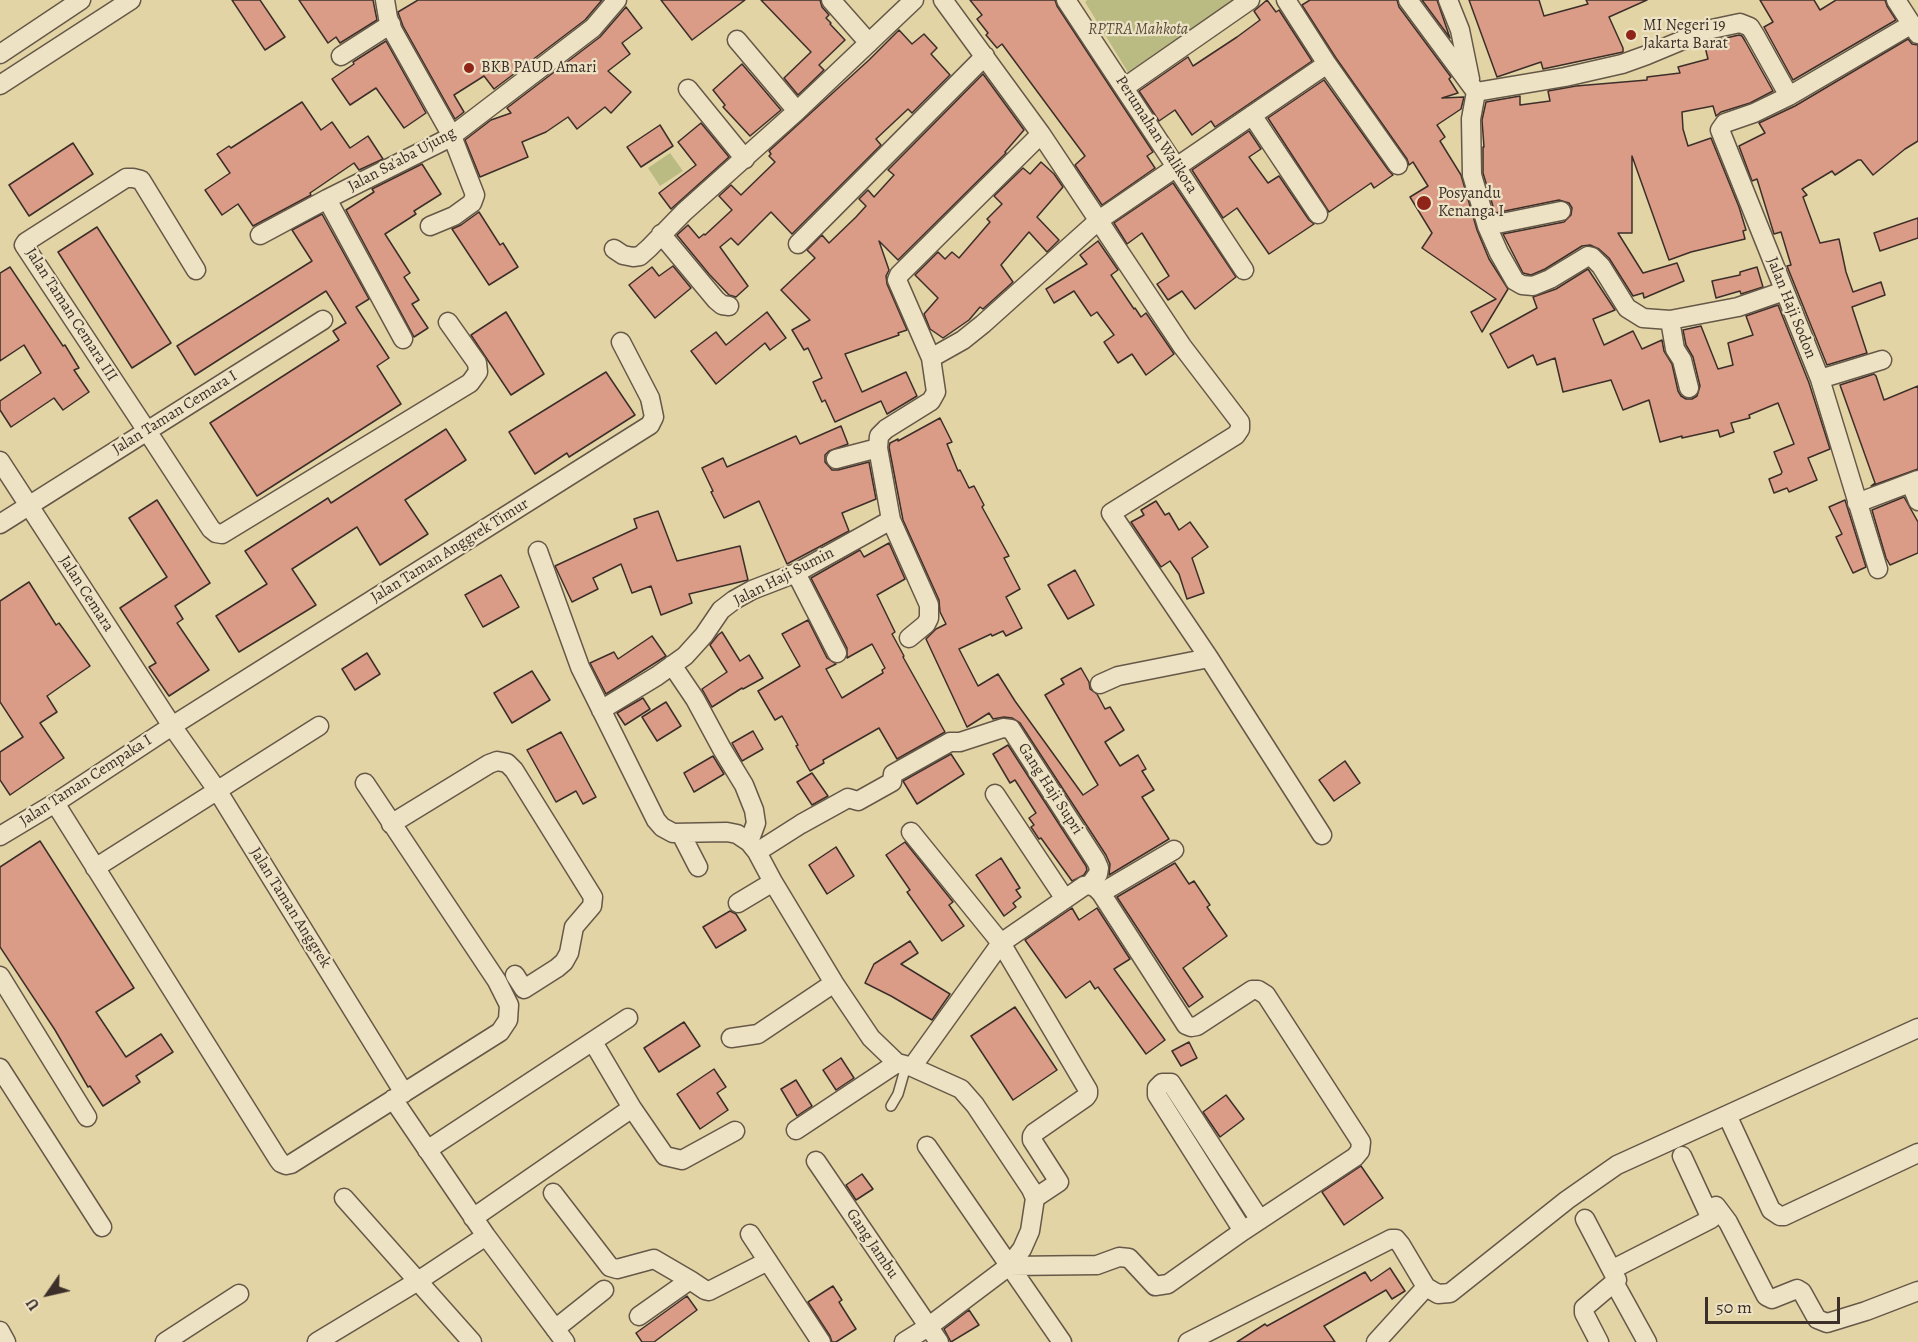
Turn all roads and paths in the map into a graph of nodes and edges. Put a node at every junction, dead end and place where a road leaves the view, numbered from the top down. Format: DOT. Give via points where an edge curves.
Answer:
graph roads {
  1 [pos="81,0"];
  2 [pos="131,0"];
  3 [pos="385,0"];
  4 [pos="617,0"];
  5 [pos="831,0"];
  6 [pos="914,0"];
  7 [pos="944,0"];
  8 [pos="1067,0"];
  9 [pos="1250,0"];
  10 [pos="1286,0"];
  11 [pos="1408,0"];
  12 [pos="1448,0"];
  13 [pos="1896,0"];
  14 [pos="391,24"];
  15 [pos="1916,27"];
  16 [pos="737,40"];
  17 [pos="869,43"];
  18 [pos="0,54"];
  19 [pos="341,56"];
  20 [pos="985,56"];
  21 [pos="1327,64"];
  22 [pos="0,85"];
  23 [pos="1125,87"];
  24 [pos="1473,88"];
  25 [pos="688,89"];
  26 [pos="1789,96"];
  27 [pos="797,111"];
  28 [pos="1252,115"];
  29 [pos="1041,134"];
  30 [pos="452,136"];
  31 [pos="745,159"];
  32 [pos="1398,165"];
  33 [pos="1177,167"];
  34 [pos="327,199"];
  35 [pos="1561,211"];
  36 [pos="1318,214"];
  37 [pos="1099,220"];
  38 [pos="430,225"];
  39 [pos="1487,226"];
  40 [pos="662,234"];
  41 [pos="260,235"];
  42 [pos="798,244"];
  43 [pos="614,249"];
  44 [pos="196,270"];
  45 [pos="1244,270"];
  46 [pos="1784,291"];
  47 [pos="729,306"];
  48 [pos="323,320"];
  49 [pos="1670,320"];
  50 [pos="448,322"];
  51 [pos="403,339"];
  52 [pos="621,342"];
  53 [pos="931,358"];
  54 [pos="1882,360"];
  55 [pos="1820,379"];
  56 [pos="1689,388"];
  57 [pos="147,431"];
  58 [pos="878,447"];
  59 [pos="836,459"];
  60 [pos="0,461"];
  61 [pos="1914,482"];
  62 [pos="1918,501"];
  63 [pos="1857,502"];
  64 [pos="28,506"];
  65 [pos="891,520"];
  66 [pos="0,524"];
  67 [pos="538,550"];
  68 [pos="1878,569"];
  69 [pos="795,573"];
  70 [pos="909,638"];
  71 [pos="837,653"];
  72 [pos="1209,658"];
  73 [pos="672,665"];
  74 [pos="1100,684"];
  75 [pos="601,710"];
  76 [pos="172,726"];
  77 [pos="319,726"];
  78 [pos="365,783"];
  79 [pos="217,790"];
  80 [pos="995,794"];
  81 [pos="55,803"];
  82 [pos="391,824"];
  83 [pos="911,832"];
  84 [pos="681,834"];
  85 [pos="1322,835"];
  86 [pos="0,836"];
  87 [pos="753,847"];
  88 [pos="1174,850"];
  89 [pos="698,867"];
  90 [pos="95,868"];
  91 [pos="773,882"];
  92 [pos="1095,889"];
  93 [pos="1065,899"];
  94 [pos="738,903"];
  95 [pos="1001,943"];
  96 [pos="515,975"];
  97 [pos="2,983"];
  98 [pos="834,983"];
  99 [pos="628,1018"];
  100 [pos="1918,1028"];
  101 [pos="731,1038"];
  102 [pos="593,1042"];
  103 [pos="905,1065"];
  104 [pos="0,1068"];
  105 [pos="891,1106"];
  106 [pos="402,1107"];
  107 [pos="632,1108"];
  108 [pos="1727,1115"];
  109 [pos="87,1117"];
  110 [pos="796,1130"];
  111 [pos="735,1131"];
  112 [pos="927,1146"];
  113 [pos="427,1149"];
  114 [pos="1918,1153"];
  115 [pos="1682,1156"];
  116 [pos="816,1161"];
  117 [pos="553,1193"];
  118 [pos="344,1198"];
  119 [pos="1035,1198"];
  120 [pos="1707,1210"];
  121 [pos="473,1218"];
  122 [pos="1585,1219"];
  123 [pos="1260,1220"];
  124 [pos="102,1227"];
  125 [pos="1243,1231"];
  126 [pos="750,1234"];
  127 [pos="486,1236"];
  128 [pos="768,1261"];
  129 [pos="1010,1266"];
  130 [pos="1614,1276"];
  131 [pos="690,1280"];
  132 [pos="418,1281"];
  133 [pos="1426,1287"];
  134 [pos="604,1290"];
  135 [pos="1918,1291"];
  136 [pos="239,1294"];
  137 [pos="639,1317"];
  138 [pos="0,1331"];
  139 [pos="560,1335"];
  140 [pos="933,1335"];
  141 [pos="468,1337"];
  142 [pos="6,1342"];
  143 [pos="165,1342"];
  144 [pos="317,1342"];
  145 [pos="448,1342"];
  146 [pos="821,1342"];
  147 [pos="904,1342"];
  148 [pos="1062,1342"];
  149 [pos="1188,1342"];
  150 [pos="1376,1342"];
  151 [pos="1599,1342"];
  152 [pos="1647,1342"];
  1 -- 18 [label="street"];
  2 -- 22 [label="street"];
  3 -- 14 [label="street"];
  4 -- 30 [label="street, Jalan Sa'aba Ujung" via="593,28"];
  5 -- 17 [label="street"];
  6 -- 17 [label="street"];
  7 -- 20 [label="street"];
  8 -- 23 [label="street, Perumahan Walikota"];
  9 -- 23 [label="street"];
  10 -- 21 [label="street"];
  11 -- 24 [label="street"];
  12 -- 24 [label="street" via="1460,30"];
  13 -- 15 [label="street"];
  14 -- 19 [label="street"];
  14 -- 30 [label="street"];
  15 -- 26 [label="street, Jalan Haji Sodon"];
  16 -- 27 [label="street"];
  17 -- 27 [label="street"];
  20 -- 29 [label="street"];
  20 -- 42 [label="street"];
  21 -- 28 [label="street"];
  21 -- 32 [label="street"];
  23 -- 33 [label="street, Perumahan Walikota"];
  24 -- 26 [label="street" via="1564,77 1622,64 1707,30 1740,23 1750,27"];
  24 -- 39 [label="street" via="1472,175"];
  25 -- 31 [label="street"];
  26 -- 46 [label="street, Jalan Haji Sodon" via="1725,123 1720,130"];
  27 -- 31 [label="street"];
  28 -- 33 [label="street"];
  28 -- 36 [label="street"];
  29 -- 37 [label="street"];
  29 -- 53 [label="street" via="899,275 897,280"];
  30 -- 34 [label="street, Jalan Sa'aba Ujung"];
  30 -- 38 [label="street" via="475,195 472,203 454,216"];
  31 -- 40 [label="street"];
  33 -- 37 [label="street"];
  33 -- 45 [label="street, Perumahan Walikota"];
  34 -- 41 [label="street, Jalan Sa'aba Ujung"];
  34 -- 51 [label="street"];
  35 -- 39 [label="street"];
  37 -- 53 [label="street" via="983,324"];
  37 -- 72 [label="street" via="1182,346 1240,423 1236,435 1111,513"];
  39 -- 49 [label="street" via="1509,272 1522,285 1533,286 1550,279 1588,256 1601,266 1626,308 1643,318"];
  40 -- 43 [label="street" via="640,256 627,256"];
  40 -- 47 [label="street" via="716,300"];
  44 -- 57 [label="street, Jalan Taman Cemara III" via="141,180 133,178 126,178 24,245"];
  46 -- 49 [label="street" via="1738,307"];
  46 -- 55 [label="street, Jalan Haji Sodon"];
  48 -- 57 [label="street, Jalan Taman Cemara I"];
  49 -- 56 [label="street"];
  50 -- 57 [label="street, Jalan Taman Cemara III" via="477,363 478,372 470,383 222,534 211,529"];
  52 -- 76 [label="street, Jalan Taman Anggrek Timur" via="650,398 654,417 650,425"];
  53 -- 58 [label="street" via="934,397 886,429 879,436"];
  54 -- 55 [label="street"];
  55 -- 63 [label="street, Jalan Haji Sodon"];
  57 -- 64 [label="street, Jalan Taman Cemara I"];
  58 -- 59 [label="street"];
  58 -- 65 [label="street"];
  60 -- 64 [label="street, Jalan Cemara"];
  61 -- 62 [label="street"];
  61 -- 63 [label="street"];
  63 -- 68 [label="street, Jalan Haji Sodon"];
  64 -- 66 [label="street, Jalan Taman Cemara I"];
  64 -- 76 [label="street, Jalan Cemara"];
  65 -- 69 [label="street, Jalan Haji Sumin"];
  65 -- 70 [label="street" via="929,605 929,618"];
  67 -- 75 [label="street" via="580,667"];
  69 -- 71 [label="street"];
  69 -- 73 [label="street, Jalan Haji Sumin" via="734,600 721,610 685,656"];
  72 -- 74 [label="street" via="1119,676"];
  72 -- 85 [label="street"];
  73 -- 75 [label="street, Jalan Haji Sumin"];
  73 -- 87 [label="street" via="744,785 756,823"];
  75 -- 84 [label="street" via="656,819 668,830"];
  76 -- 79 [label="street, Jalan Taman Anggrek"];
  76 -- 81 [label="street, Jalan Taman Cempaka I"];
  77 -- 79 [label="street"];
  78 -- 82 [label="street"];
  79 -- 90 [label="street"];
  79 -- 106 [label="street, Jalan Taman Anggrek"];
  80 -- 93 [label="street"];
  81 -- 86 [label="street, Jalan Taman Cempaka I"];
  81 -- 90 [label="street"];
  82 -- 96 [label="street" via="489,764 507,763 514,770 593,897 592,906 574,927 564,962 524,989"];
  82 -- 106 [label="street" via="497,981 509,1005 508,1020 500,1032"];
  83 -- 95 [label="street"];
  84 -- 87 [label="street" via="727,832 737,834"];
  84 -- 89 [label="street"];
  87 -- 91 [label="street"];
  87 -- 92 [label="street, Gang Haji Supri" via="848,798 858,801 892,782 893,774 950,742 1003,728 1011,729 1096,861 1099,868"];
  88 -- 92 [label="street"];
  90 -- 106 [label="street" via="281,1163 291,1164"];
  91 -- 94 [label="street"];
  91 -- 98 [label="street"];
  92 -- 93 [label="street" via="1084,886"];
  92 -- 123 [label="street" via="1186,1025 1197,1026 1252,990 1266,994 1361,1142 1355,1157"];
  93 -- 95 [label="street"];
  95 -- 103 [label="street"];
  95 -- 119 [label="street" via="1088,1090 1086,1097 1032,1136 1059,1182"];
  97 -- 109 [label="street"];
  98 -- 101 [label="street" via="758,1034"];
  98 -- 103 [label="street" via="871,1038"];
  99 -- 102 [label="street"];
  100 -- 108 [label="street"];
  102 -- 107 [label="street"];
  102 -- 113 [label="street"];
  103 -- 105 [label="lane"];
  103 -- 110 [label="street"];
  103 -- 119 [label="street" via="961,1089 1016,1164"];
  104 -- 124 [label="street"];
  106 -- 113 [label="street, Jalan Taman Anggrek"];
  107 -- 111 [label="street" via="664,1156 682,1160"];
  107 -- 121 [label="street"];
  108 -- 114 [label="street" via="1771,1210 1780,1216"];
  108 -- 133 [label="street" via="1617,1165 1450,1293 1438,1294"];
  112 -- 129 [label="street"];
  113 -- 121 [label="street, Jalan Taman Anggrek"];
  115 -- 120 [label="street"];
  116 -- 140 [label="street, Gang Jambu"];
  117 -- 131 [label="street" via="610,1267 617,1269 654,1259"];
  118 -- 132 [label="street"];
  119 -- 129 [label="street" via="1030,1231"];
  120 -- 130 [label="street" via="1711,1219"];
  120 -- 135 [label="street" via="1716,1206 1721,1212 1766,1296 1772,1299 1797,1289 1816,1319 1827,1323"];
  121 -- 127 [label="street, Jalan Taman Anggrek"];
  122 -- 130 [label="street"];
  123 -- 125 [label="street"];
  123 -- 125 [label="street" via="1171,1083 1162,1083 1157,1095"];
  125 -- 129 [label="street" via="1162,1286 1155,1286 1129,1258 1119,1257 1097,1265"];
  126 -- 128 [label="street"];
  127 -- 132 [label="street"];
  127 -- 139 [label="street, Jalan Taman Anggrek"];
  128 -- 131 [label="street" via="713,1291"];
  128 -- 146 [label="street"];
  129 -- 140 [label="street"];
  129 -- 148 [label="street"];
  130 -- 151 [label="street" via="1584,1308"];
  130 -- 152 [label="street"];
  131 -- 137 [label="street"];
  132 -- 141 [label="street"];
  132 -- 144 [label="street"];
  133 -- 149 [label="street" via="1401,1245 1391,1239"];
  133 -- 150 [label="street"];
  134 -- 139 [label="street"];
  136 -- 143 [label="street"];
  138 -- 142 [label="street"];
  140 -- 147 [label="street"];
  141 -- 145 [label="street"];
}
